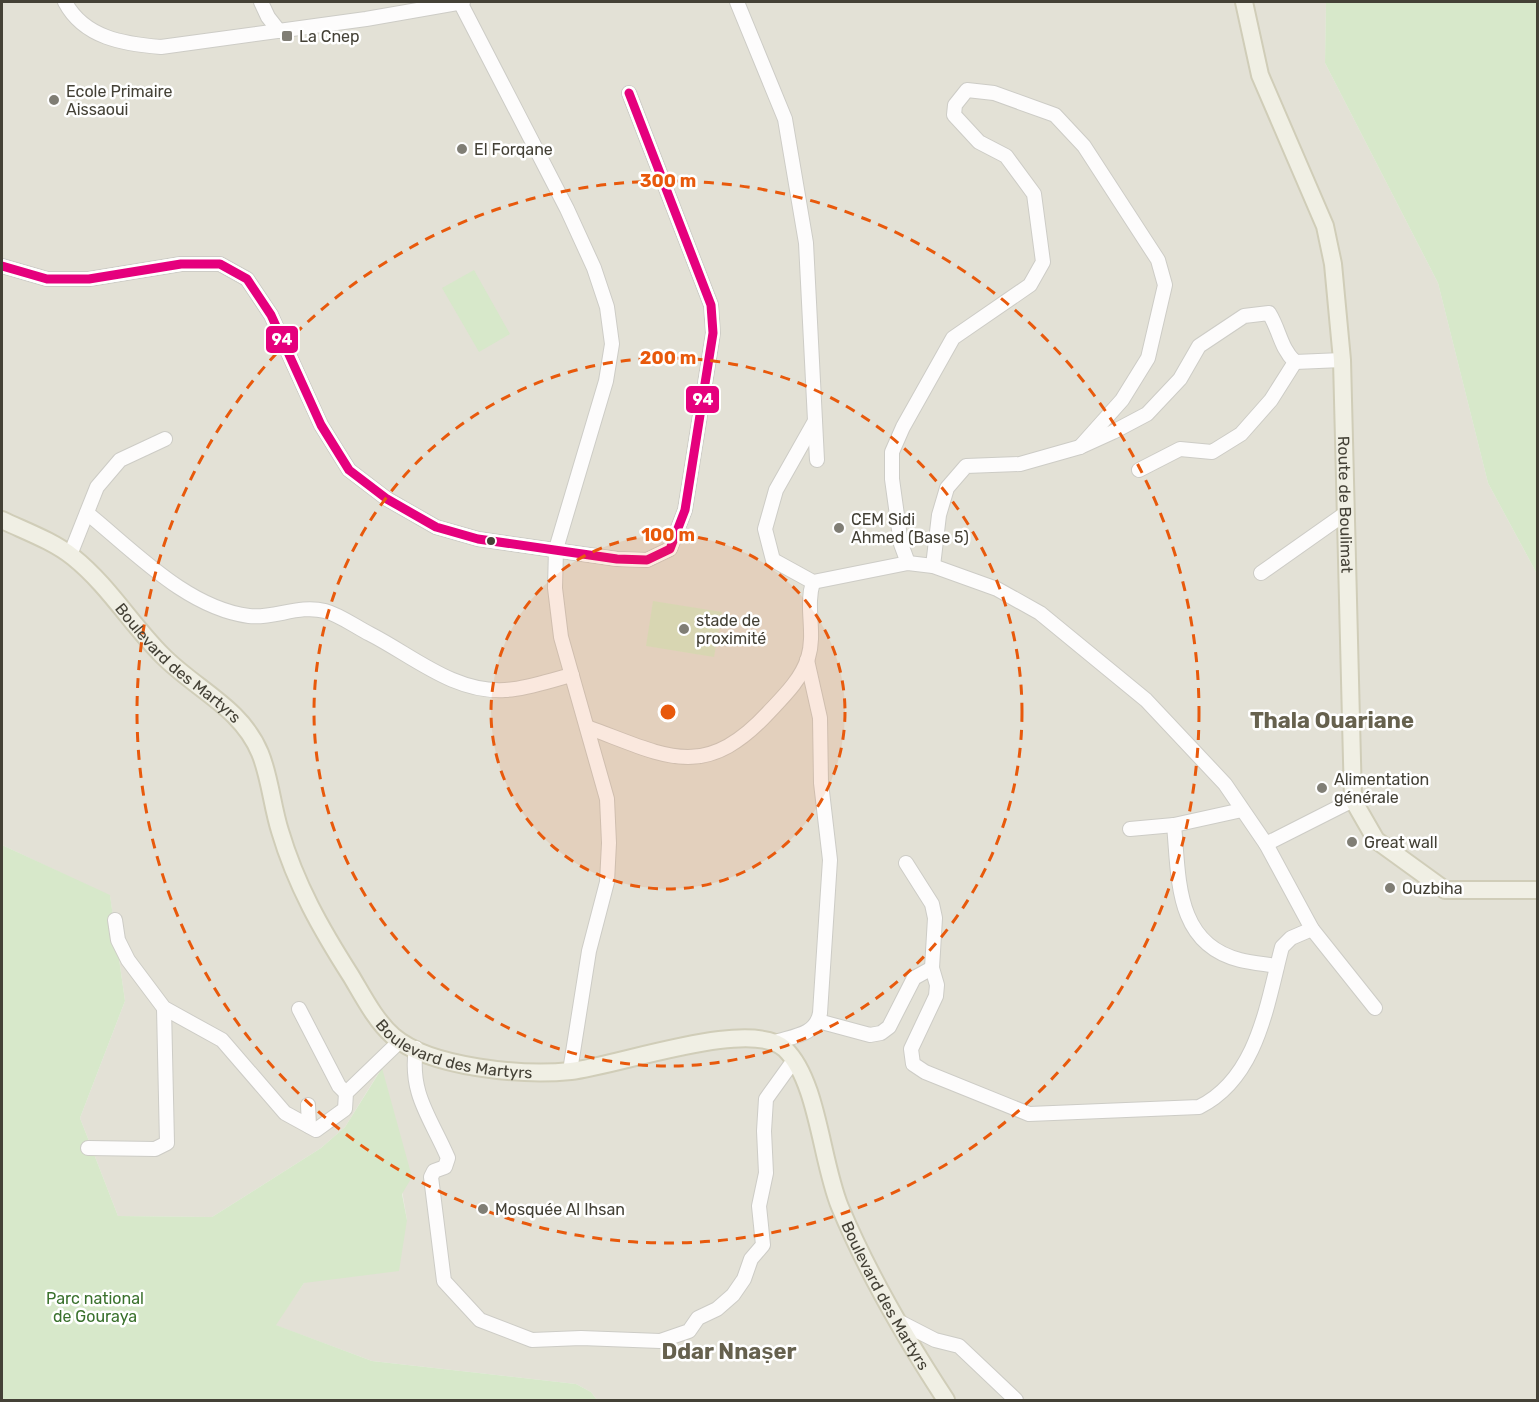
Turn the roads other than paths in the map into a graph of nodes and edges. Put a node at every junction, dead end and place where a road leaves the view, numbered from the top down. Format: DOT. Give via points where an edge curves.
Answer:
graph roads {
  1 [pos="65,2"];
  2 [pos="261,2"];
  3 [pos="461,2"];
  4 [pos="737,2"];
  5 [pos="1242,4"];
  6 [pos="279,31"];
  7 [pos="629,93"];
  8 [pos="2,266"];
  9 [pos="1342,360"];
  10 [pos="1294,362"];
  11 [pos="815,421"];
  12 [pos="165,439"];
  13 [pos="1080,447"];
  14 [pos="817,460"];
  15 [pos="1139,470"];
  16 [pos="87,513"];
  17 [pos="1346,513"];
  18 [pos="2,520"];
  19 [pos="556,549"];
  20 [pos="70,555"];
  21 [pos="908,563"];
  22 [pos="933,566"];
  23 [pos="1261,573"];
  24 [pos="813,582"];
  25 [pos="807,660"];
  26 [pos="572,675"];
  27 [pos="586,727"];
  28 [pos="1353,800"];
  29 [pos="1242,810"];
  30 [pos="1174,825"];
  31 [pos="1130,830"];
  32 [pos="1266,844"];
  33 [pos="906,863"];
  34 [pos="1538,890"];
  35 [pos="115,920"];
  36 [pos="1312,929"];
  37 [pos="1277,966"];
  38 [pos="932,968"];
  39 [pos="164,1008"];
  40 [pos="1376,1008"];
  41 [pos="299,1009"];
  42 [pos="818,1021"];
  43 [pos="400,1041"];
  44 [pos="776,1042"];
  45 [pos="416,1048"];
  46 [pos="794,1060"];
  47 [pos="570,1071"];
  48 [pos="346,1094"];
  49 [pos="308,1105"];
  50 [pos="309,1126"];
  51 [pos="88,1148"];
  52 [pos="898,1321"];
  53 [pos="946,1401"];
  54 [pos="1016,1401"];
  1 -- 6 [label="street" via="71,14 98,34 127,44 161,47"];
  2 -- 6 [label="street"];
  3 -- 6 [label="street"];
  3 -- 19 [label="street" via="567,209 607,307 612,344 606,381"];
  4 -- 11 [label="street" via="785,119 806,243"];
  5 -- 9 [label="main road, Route de Boulimat" via="1260,75 1325,226 1333,264"];
  7 -- 19 [label="street" via="711,305 713,333 685,510 670,549 647,560"];
  8 -- 19 [label="street" via="47,279 89,279 182,264 220,264 247,279 271,315 321,425 349,470 387,499 436,527 478,539"];
  9 -- 10 [label="street"];
  9 -- 17 [label="main road, Route de Boulimat"];
  10 -- 13 [label="street" via="1282,350 1279,330 1269,313 1244,316 1199,346 1180,379 1147,414"];
  10 -- 15 [label="street" via="1271,400 1241,434 1212,452 1180,449"];
  11 -- 14 [label="street"];
  11 -- 24 [label="street" via="776,490 765,529 773,560"];
  12 -- 16 [label="street" via="120,460 97,487"];
  13 -- 21 [label="street" via="1122,400 1148,358 1165,285 1158,260 1084,146 1055,115 994,93 967,90 955,105 954,115 979,142 1006,156 1034,194 1043,262 1030,285 953,338 903,427 892,452 892,479 901,544"];
  13 -- 22 [label="street" via="1020,464 966,466 947,488 939,515"];
  16 -- 20 [label="street"];
  16 -- 26 [label="street" via="188,594 228,613 259,617 300,609 326,611 473,689 507,690"];
  17 -- 23 [label="street"];
  17 -- 28 [label="main road, Route de Boulimat"];
  18 -- 20 [label="main road, Boulevard des Martyrs"];
  19 -- 26 [label="street" via="555,588 561,637"];
  20 -- 43 [label="main road, Boulevard des Martyrs" via="98,579 163,656 248,728 261,756 293,875 376,1016"];
  21 -- 22 [label="street"];
  21 -- 24 [label="street"];
  22 -- 29 [label="street" via="997,589 1040,613 1146,700 1225,784"];
  24 -- 25 [label="street" via="808,597 813,634"];
  25 -- 27 [label="street" via="791,689 756,726 724,750 698,758 663,754"];
  25 -- 42 [label="street" via="820,718 821,783 830,860"];
  26 -- 27 [label="street"];
  27 -- 47 [label="street" via="607,799 607,882 589,951"];
  28 -- 32 [label="street"];
  28 -- 34 [label="main road, Route de Boulimat" via="1376,840 1445,890"];
  29 -- 30 [label="street"];
  29 -- 32 [label="street"];
  30 -- 31 [label="street"];
  30 -- 37 [label="street" via="1180,889 1191,928 1203,941 1237,960"];
  32 -- 36 [label="street"];
  33 -- 38 [label="street" via="932,904"];
  35 -- 39 [label="street" via="118,940 128,960"];
  36 -- 37 [label="street" via="1291,938 1282,947"];
  36 -- 40 [label="street"];
  37 -- 38 [label="street" via="1258,1037 1242,1069 1212,1101 1199,1107 1029,1114 913,1064 911,1049 936,996"];
  38 -- 42 [label="street" via="914,978 889,1026 881,1033 870,1035"];
  39 -- 50 [label="street" via="222,1040 285,1113"];
  39 -- 51 [label="street" via="167,1143 155,1149"];
  41 -- 48 [label="street"];
  42 -- 44 [label="street" via="807,1032"];
  43 -- 45 [label="main road, Boulevard des Martyrs"];
  43 -- 48 [label="street"];
  44 -- 46 [label="main road, Boulevard des Martyrs"];
  44 -- 47 [label="main road, Boulevard des Martyrs" via="743,1036"];
  45 -- 46 [label="street" via="414,1076 418,1098 448,1158 445,1167 434,1171 431,1177 444,1281 480,1320 508,1333 544,1341 672,1339 689,1331 698,1318 733,1295 764,1240 759,1206 766,1173 766,1099"];
  45 -- 47 [label="main road, Boulevard des Martyrs" via="482,1069"];
  46 -- 52 [label="main road, Boulevard des Martyrs" via="807,1083 839,1203"];
  48 -- 50 [label="street" via="345,1109 316,1130"];
  49 -- 50 [label="street"];
  52 -- 53 [label="main road, Boulevard des Martyrs"];
  52 -- 54 [label="street" via="935,1340 959,1346"];
}
